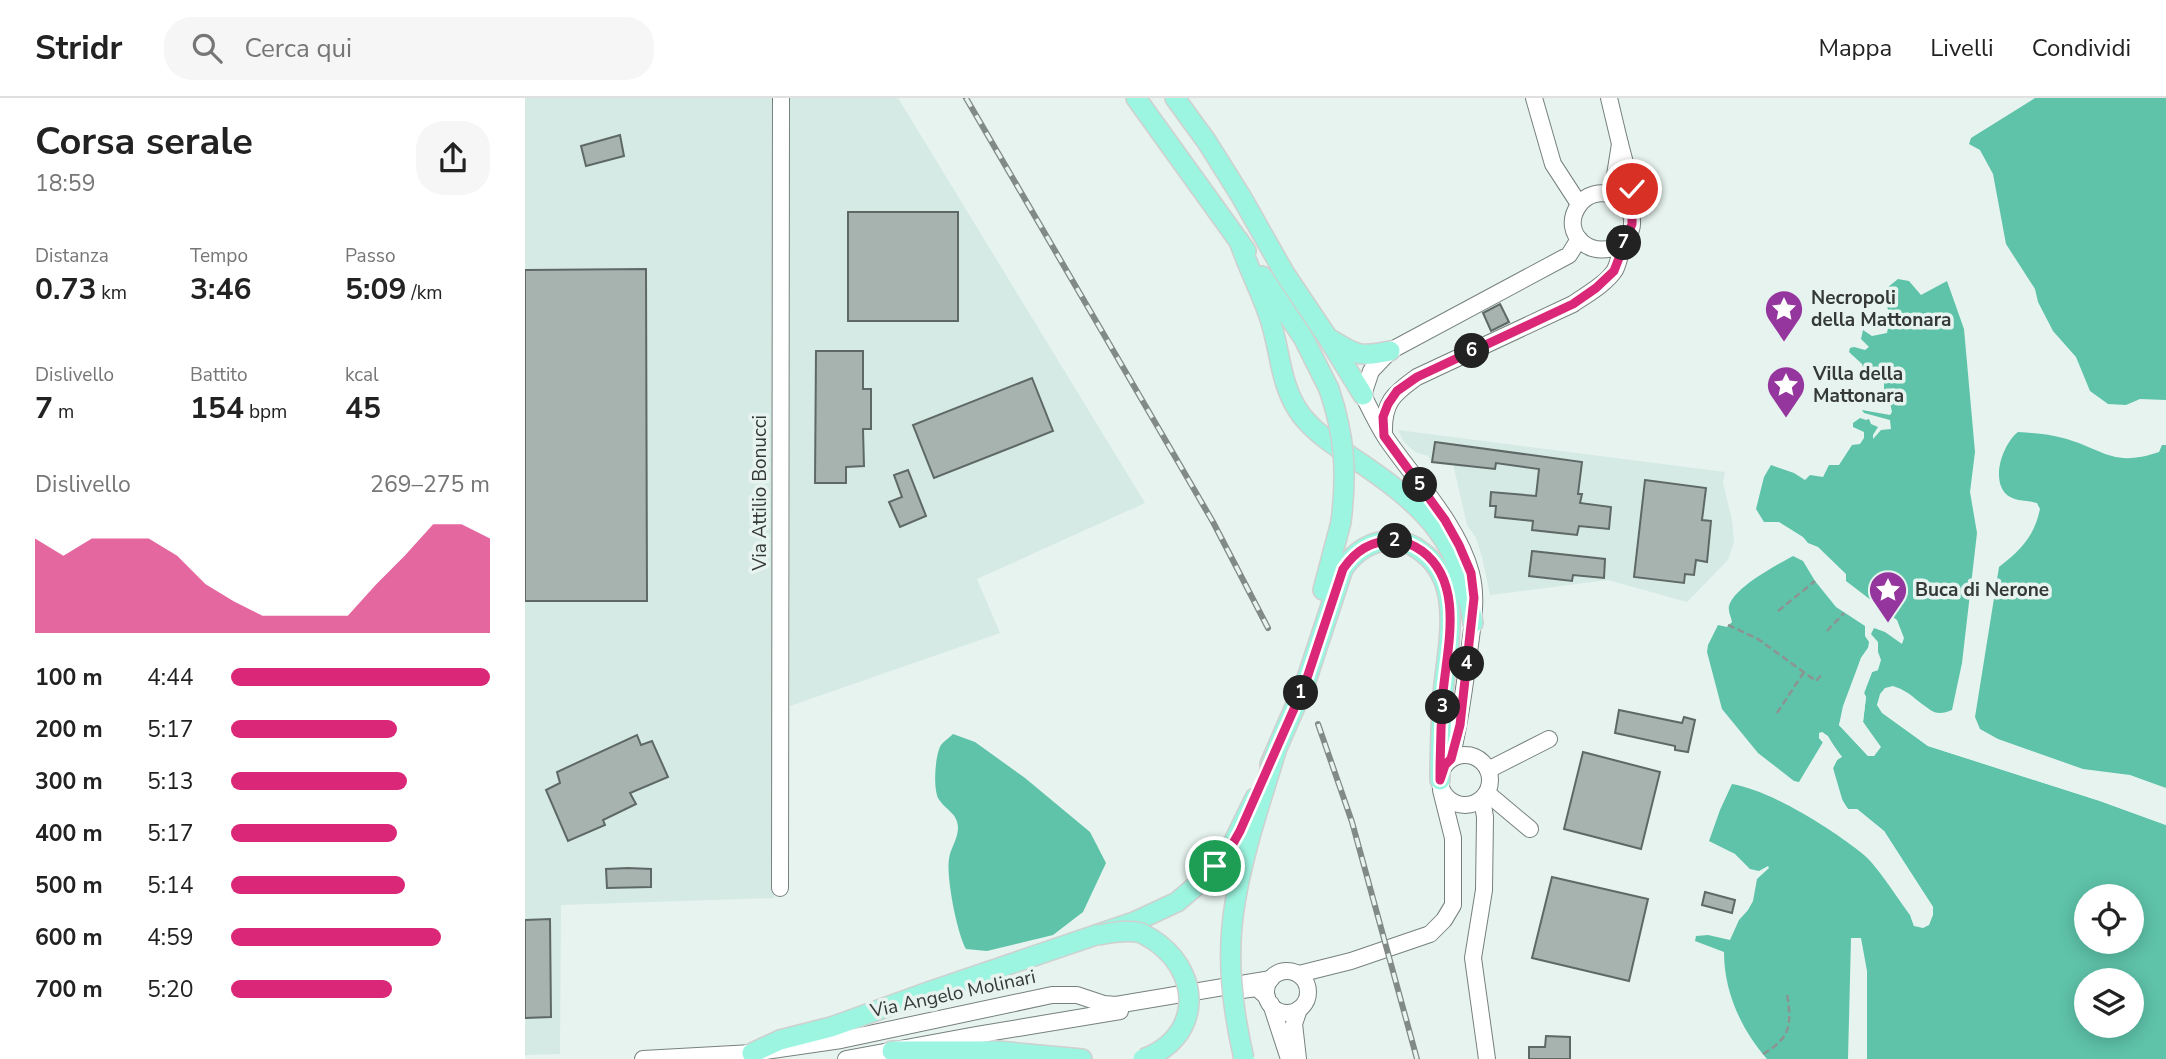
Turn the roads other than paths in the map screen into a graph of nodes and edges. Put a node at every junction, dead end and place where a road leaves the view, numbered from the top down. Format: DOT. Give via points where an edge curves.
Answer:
graph roads {
  1 [pos="781,98"];
  2 [pos="1136,98"];
  3 [pos="1175,98"];
  4 [pos="1534,98"];
  5 [pos="1609,98"];
  6 [pos="1620,144"];
  7 [pos="1612,194"];
  8 [pos="1579,204"];
  9 [pos="1631,214"];
  10 [pos="1579,239"];
  11 [pos="1239,241"];
  12 [pos="1624,242"];
  13 [pos="1328,338"];
  14 [pos="1390,351"];
  15 [pos="1363,395"];
  16 [pos="1384,436"];
  17 [pos="1473,623"];
  18 [pos="1460,725"];
  19 [pos="1549,739"];
  20 [pos="1279,744"];
  21 [pos="1451,759"];
  22 [pos="1482,764"];
  23 [pos="1441,785"];
  24 [pos="1480,799"];
  25 [pos="1530,829"];
  26 [pos="1453,838"];
  27 [pos="780,888"];
  28 [pos="1098,935"];
  29 [pos="1351,961"];
  30 [pos="1299,974"];
  31 [pos="1271,979"];
  32 [pos="1308,991"];
  33 [pos="1269,1001"];
  34 [pos="1299,1009"];
  35 [pos="892,1051"];
  36 [pos="752,1053"];
  37 [pos="854,1058"];
  38 [pos="643,1059"];
  39 [pos="1082,1059"];
  40 [pos="1143,1059"];
  41 [pos="1244,1059"];
  42 [pos="1289,1059"];
  43 [pos="1298,1059"];
  44 [pos="1487,1059"];
  1 -- 27 [label="street, Via Attilio Bonucci"];
  2 -- 11 [label="main road"];
  3 -- 13 [label="main road"];
  4 -- 8 [label="street" via="1553,164"];
  5 -- 6 [label="street"];
  6 -- 7 [label="street"];
  6 -- 9 [label="street" via="1632,189"];
  7 -- 8 [label="street" via="1594,194"];
  7 -- 9 [label="street"];
  8 -- 10 [label="street" via="1573,221"];
  9 -- 12 [label="street" via="1630,234"];
  10 -- 12 [label="street" via="1587,247 1606,251"];
  10 -- 14 [label="street" via="1569,255"];
  11 -- 17 [label="main road" via="1270,319 1281,373 1301,415 1322,436 1390,483 1436,528 1462,575"];
  11 -- 20 [label="main road, bridge" via="1304,339 1329,389 1345,461 1341,522"];
  12 -- 16 [label="street" via="1614,271 1573,304 1417,377 1397,391 1383,417"];
  13 -- 14 [label="main road" via="1367,356"];
  13 -- 15 [label="main road"];
  14 -- 15 [label="street" via="1371,371"];
  15 -- 16 [label="street"];
  16 -- 17 [label="street" via="1459,545 1471,573"];
  17 -- 18 [label="street"];
  18 -- 21 [label="street"];
  18 -- 22 [label="street"];
  19 -- 22 [label="street"];
  20 -- 23 [label="main road" via="1305,684 1343,569 1351,557 1372,544 1405,543 1433,561 1442,573 1449,599"];
  20 -- 28 [label="main road, bridge" via="1231,847 1198,885 1177,902"];
  20 -- 41 [label="main road, bridge" via="1234,904 1232,997"];
  21 -- 22 [label="street" via="1468,755"];
  21 -- 23 [label="street"];
  22 -- 24 [label="street" via="1490,785"];
  23 -- 24 [label="street" via="1457,804"];
  23 -- 26 [label="street"];
  24 -- 25 [label="street"];
  24 -- 26 [label="street"];
  24 -- 44 [label="street" via="1485,817 1484,890 1473,958"];
  26 -- 29 [label="street" via="1453,905 1444,920 1430,934"];
  28 -- 36 [label="main road"];
  28 -- 40 [label="main road, bridge" via="1140,933 1168,951 1187,978 1190,999 1179,1031 1169,1045"];
  29 -- 30 [label="street"];
  29 -- 32 [label="street"];
  30 -- 31 [label="street" via="1281,972"];
  30 -- 32 [label="street"];
  31 -- 33 [label="street" via="1266,991"];
  31 -- 36 [label="street, Via Angelo Molinari" via="1116,1005 1077,995 1052,995 841,1040"];
  32 -- 34 [label="street"];
  33 -- 34 [label="street" via="1287,1013"];
  33 -- 35 [label="street" via="1257,988"];
  33 -- 42 [label="street"];
  34 -- 43 [label="street" via="1294,1024"];
  35 -- 37 [label="street"];
  35 -- 39 [label="main road" via="998,1051"];
  36 -- 38 [label="street, Via Angelo Molinari"];
}
